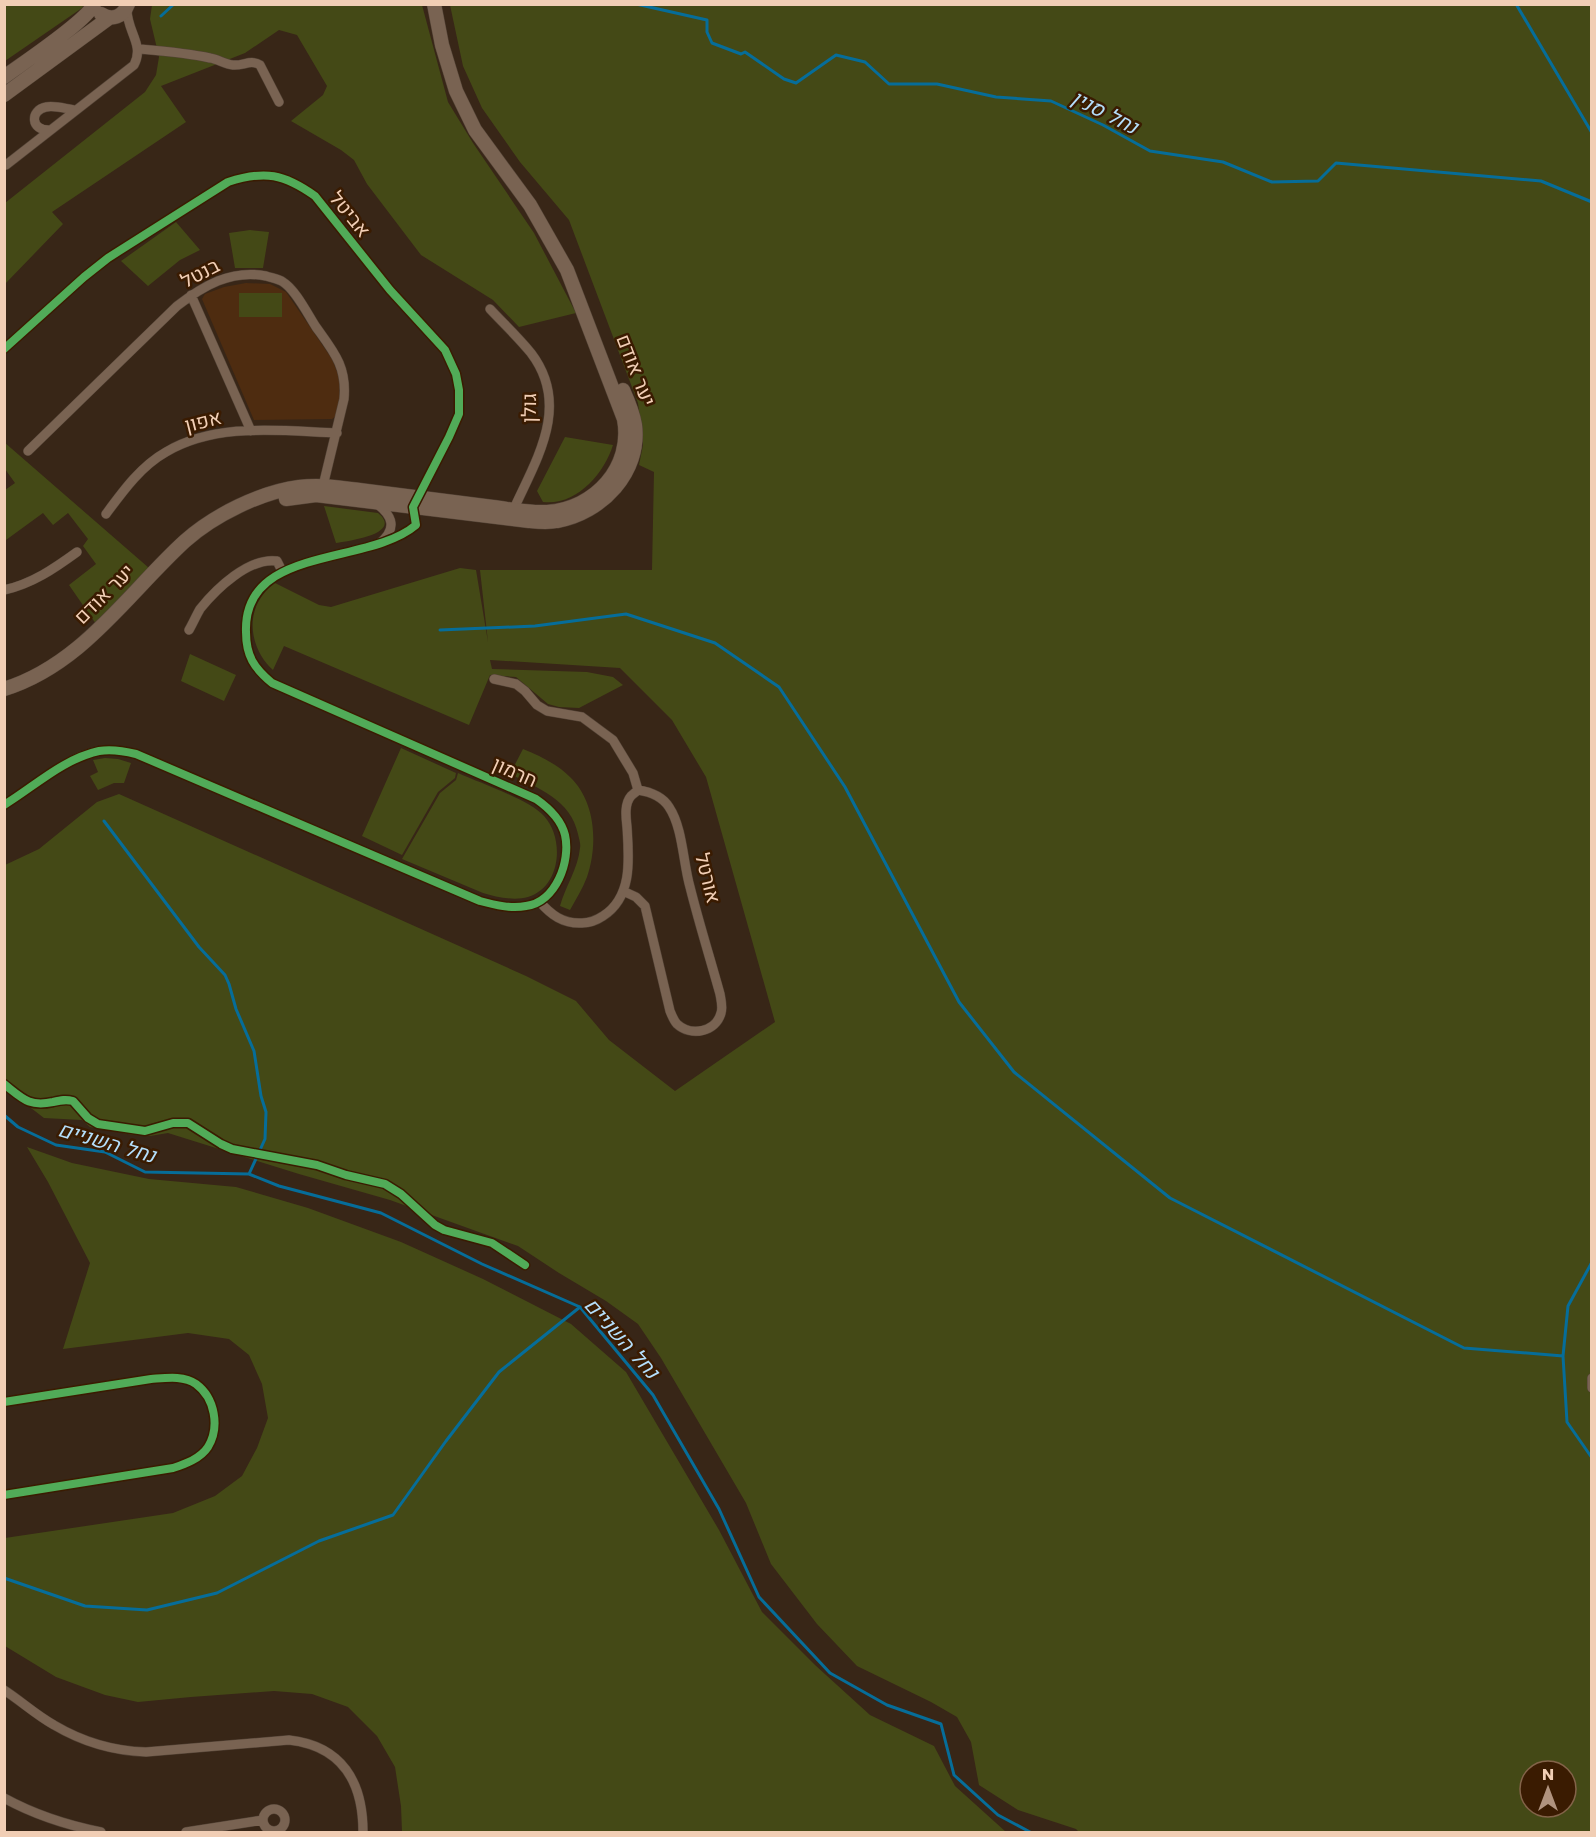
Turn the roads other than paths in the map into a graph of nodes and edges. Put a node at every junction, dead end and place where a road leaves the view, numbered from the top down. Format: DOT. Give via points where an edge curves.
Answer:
graph roads {
  1 [pos="95,4"];
  2 [pos="434,4"];
  3 [pos="439,4"];
  4 [pos="128,5"];
  5 [pos="111,18"];
  6 [pos="132,34"];
  7 [pos="139,49"];
  8 [pos="4,77"];
  9 [pos="4,95"];
  10 [pos="279,102"];
  11 [pos="76,110"];
  12 [pos="50,130"];
  13 [pos="6,165"];
  14 [pos="191,295"];
  15 [pos="490,309"];
  16 [pos="4,349"];
  17 [pos="251,431"];
  18 [pos="337,433"];
  19 [pos="28,451"];
  20 [pos="322,490"];
  21 [pos="375,502"];
  22 [pos="415,503"];
  23 [pos="106,514"];
  24 [pos="511,514"];
  25 [pos="379,543"];
  26 [pos="77,552"];
  27 [pos="282,572"];
  28 [pos="4,590"];
  29 [pos="189,630"];
  30 [pos="494,679"];
  31 [pos="4,689"];
  32 [pos="638,790"];
  33 [pos="4,805"];
  34 [pos="623,891"];
  35 [pos="539,902"];
  36 [pos="1592,1378"];
  37 [pos="1592,1388"];
  38 [pos="4,1402"];
  39 [pos="4,1495"];
  40 [pos="4,1690"];
  41 [pos="4,1798"];
  42 [pos="262,1820"];
  43 [pos="100,1833"];
  44 [pos="186,1833"];
  45 [pos="363,1833"];
  1 -- 5 [label="street" via="101,14"];
  1 -- 8 [label="street" via="78,22"];
  2 -- 24 [label="street, יער אודם" via="456,92 475,130 530,205 567,270 626,429 619,466 599,490 558,510"];
  3 -- 24 [label="street, יער אודם" via="460,88 480,125 564,247 635,427 628,469 600,502 556,521"];
  4 -- 5 [label="street" via="124,13"];
  4 -- 6 [label="street"];
  5 -- 6 [label="street"];
  5 -- 9 [label="street"];
  6 -- 7 [label="street"];
  7 -- 10 [label="street" via="211,58 227,64 256,63"];
  7 -- 11 [label="street" via="134,65"];
  11 -- 12 [label="street"];
  11 -- 12 [label="street" via="41,108 36,112 36,126"];
  12 -- 13 [label="street"];
  14 -- 17 [label="street"];
  14 -- 18 [label="street, בנטל" via="211,283 241,275 258,275 285,283 341,365 345,386"];
  14 -- 19 [label="street, בנטל"];
  15 -- 24 [label="street, גולן" via="531,353 550,394 547,430"];
  16 -- 22 [label="street, אביטל" via="108,258 217,188 245,177 285,178 315,196 452,362 459,390 459,414"];
  17 -- 18 [label="street, אפון"];
  17 -- 23 [label="street, אפון" via="210,435 165,452 127,486"];
  18 -- 20 [label="street, בנטל"];
  20 -- 21 [label="street, יער אודם"];
  20 -- 22 [label="street, יער אודם"];
  20 -- 31 [label="street, יער אודם" via="223,514 186,539 75,651 43,673"];
  21 -- 22 [label="street, יער אודם"];
  21 -- 25 [label="street" via="391,519 388,536"];
  22 -- 24 [label="street, יער אודם"];
  22 -- 25 [label="street, חרמון" via="416,525"];
  25 -- 27 [label="street, חרמון"];
  26 -- 28 [label="street" via="32,580"];
  27 -- 29 [label="street" via="277,561 269,560 237,574 216,591"];
  27 -- 35 [label="street, חרמון" via="269,578 249,605 246,641 259,672 272,682 537,799 550,809 565,834 566,861 559,879"];
  30 -- 32 [label="street" via="516,684 547,711 582,717 613,740 633,773"];
  32 -- 34 [label="street" via="627,805 629,861"];
  32 -- 34 [label="street, אורטל" via="657,796 676,819 689,885 720,993 722,1011 707,1029 696,1032 676,1022 645,906"];
  33 -- 35 [label="street" via="65,764 99,751 116,750 136,754 480,901 512,907"];
  34 -- 35 [label="street" via="610,912 585,924 559,919"];
  36 -- 37 [label="street"];
  38 -- 39 [label="street" via="151,1379 183,1379 195,1383 206,1394 215,1421 207,1448 187,1464"];
  40 -- 45 [label="street" via="54,1725 125,1752 289,1740 324,1749 341,1763 354,1783 361,1803"];
  41 -- 43 [label="street" via="41,1816"];
  42 -- 44 [label="street"];
}
